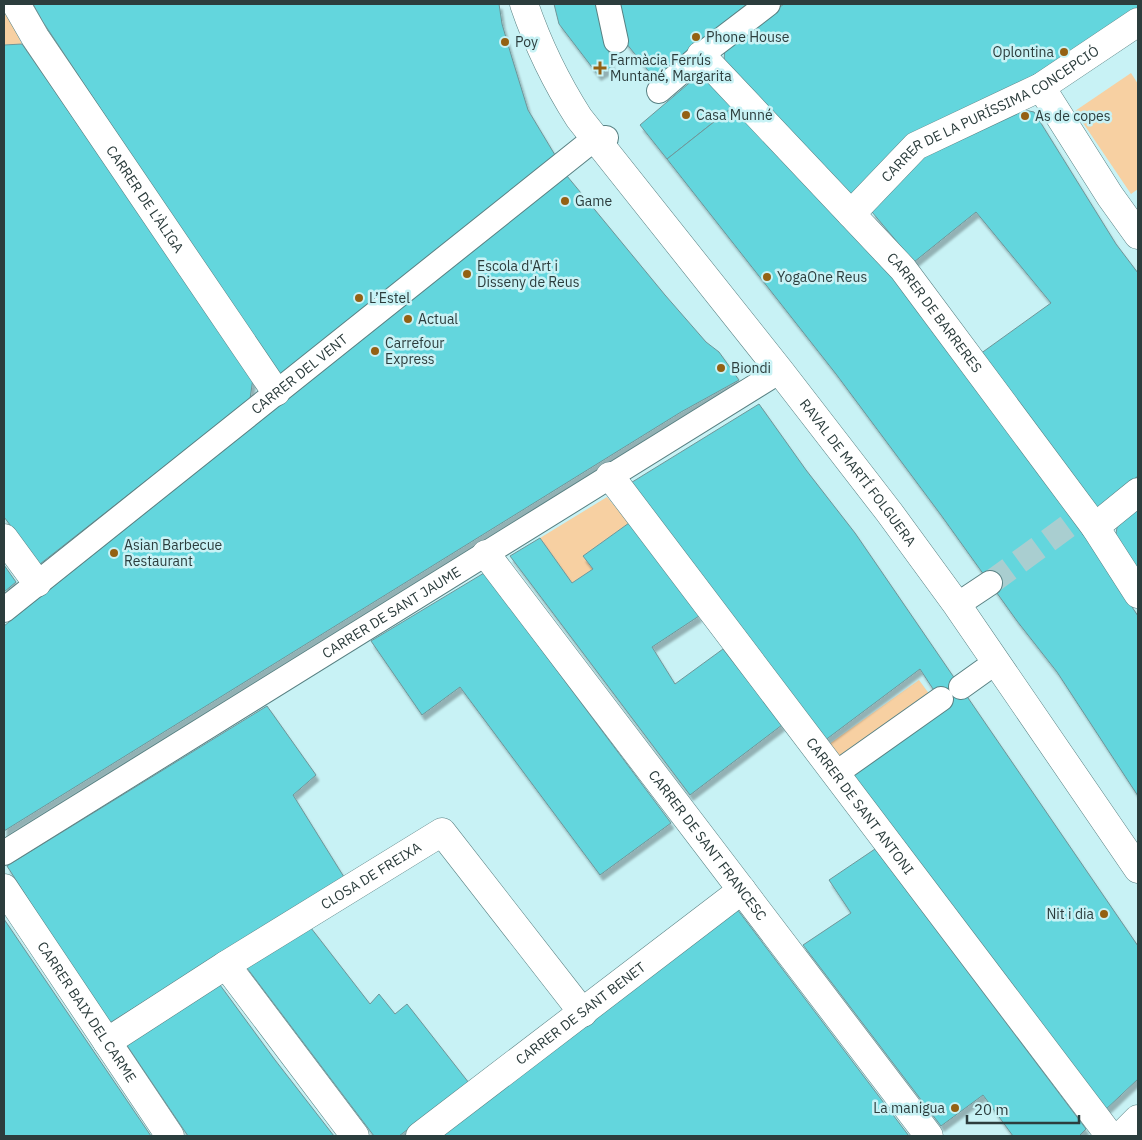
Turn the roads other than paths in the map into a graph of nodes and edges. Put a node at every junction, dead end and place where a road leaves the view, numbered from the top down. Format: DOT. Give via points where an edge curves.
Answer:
graph roads {
  1 [pos="16,4"];
  2 [pos="524,4"];
  3 [pos="608,4"];
  4 [pos="768,4"];
  5 [pos="1138,22"];
  6 [pos="616,41"];
  7 [pos="701,55"];
  8 [pos="1041,86"];
  9 [pos="659,91"];
  10 [pos="600,138"];
  11 [pos="850,214"];
  12 [pos="1138,235"];
  13 [pos="780,371"];
  14 [pos="276,392"];
  15 [pos="610,476"];
  16 [pos="1138,492"];
  17 [pos="1085,521"];
  18 [pos="4,538"];
  19 [pos="486,554"];
  20 [pos="37,582"];
  21 [pos="990,583"];
  22 [pos="1138,594"];
  23 [pos="956,605"];
  24 [pos="4,610"];
  25 [pos="996,662"];
  26 [pos="961,687"];
  27 [pos="940,699"];
  28 [pos="836,774"];
  29 [pos="4,853"];
  30 [pos="1138,869"];
  31 [pos="4,888"];
  32 [pos="742,890"];
  33 [pos="226,965"];
  34 [pos="582,1012"];
  35 [pos="107,1042"];
  36 [pos="1138,1119"];
  37 [pos="170,1136"];
  38 [pos="355,1136"];
  39 [pos="420,1136"];
  40 [pos="928,1136"];
  41 [pos="1110,1136"];
  42 [pos="1121,1136"];
  1 -- 14 [label="street, CARRER DE L'ÀLIGA" via="35,37"];
  2 -- 10 [label="street, RAVAL DE MARTÍ FOLGUERA" via="536,40 560,88 579,118"];
  3 -- 6 [label="street"];
  4 -- 7 [label="street"];
  5 -- 8 [label="street, CARRER DE LA PURÍSSIMA CONCEPCIÓ"];
  7 -- 9 [label="street"];
  7 -- 11 [label="street, CARRER DE BARRERES"];
  8 -- 11 [label="street, CARRER DE LA PURÍSSIMA CONCEPCIÓ" via="916,146"];
  8 -- 12 [label="street"];
  10 -- 13 [label="street, RAVAL DE MARTÍ FOLGUERA"];
  10 -- 14 [label="street, CARRER DEL VENT"];
  11 -- 17 [label="street, CARRER DE BARRERES" via="903,269"];
  13 -- 15 [label="street, CARRER DE SANT JAUME"];
  13 -- 23 [label="street, RAVAL DE MARTÍ FOLGUERA"];
  14 -- 20 [label="street, CARRER DEL VENT"];
  15 -- 19 [label="street, CARRER DE SANT JAUME"];
  15 -- 28 [label="street, CARRER DE SANT ANTONI"];
  16 -- 17 [label="street"];
  17 -- 22 [label="street, CARRER DE BARRERES"];
  18 -- 20 [label="street"];
  19 -- 29 [label="street, CARRER DE SANT JAUME"];
  19 -- 32 [label="street, CARRER DE SANT FRANCESC"];
  20 -- 24 [label="street, CARRER DEL VENT"];
  21 -- 23 [label="street"];
  23 -- 25 [label="street, RAVAL DE MARTÍ FOLGUERA"];
  25 -- 26 [label="street"];
  25 -- 30 [label="street, RAVAL DE MARTÍ FOLGUERA"];
  27 -- 28 [label="street"];
  28 -- 41 [label="street, CARRER DE SANT ANTONI"];
  31 -- 35 [label="street, CARRER BAIX DEL CARME"];
  32 -- 34 [label="street, CARRER DE SANT BENET"];
  32 -- 40 [label="street, CARRER DE SANT FRANCESC"];
  33 -- 34 [label="street, CLOSA DE FREIXA" via="442,832"];
  33 -- 35 [label="street, CLOSA DE FREIXA"];
  33 -- 38 [label="street"];
  34 -- 39 [label="street, CARRER DE SANT BENET"];
  35 -- 37 [label="street, CARRER BAIX DEL CARME"];
  36 -- 42 [label="street"];
}
